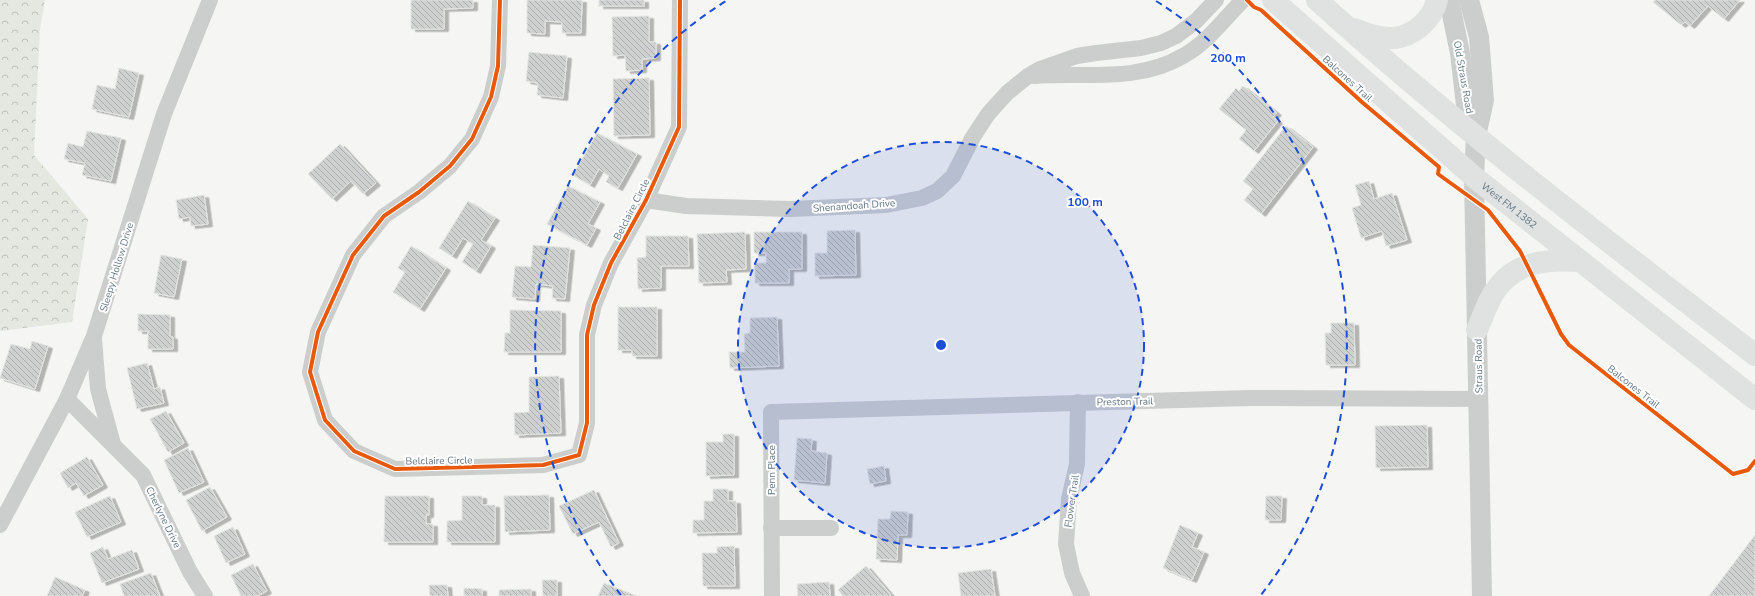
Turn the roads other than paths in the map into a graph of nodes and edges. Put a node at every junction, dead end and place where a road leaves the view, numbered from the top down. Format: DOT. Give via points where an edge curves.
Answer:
graph roads {
  1 [pos="210,0"];
  2 [pos="500,0"];
  3 [pos="680,0"];
  4 [pos="1216,0"];
  5 [pos="1243,0"];
  6 [pos="1273,0"];
  7 [pos="1317,0"];
  8 [pos="1437,0"];
  9 [pos="1449,0"];
  10 [pos="1469,0"];
  11 [pos="1347,27"];
  12 [pos="1028,76"];
  13 [pos="1476,136"];
  14 [pos="1474,176"];
  15 [pos="646,200"];
  16 [pos="1580,261"];
  17 [pos="1477,330"];
  18 [pos="94,336"];
  19 [pos="1755,354"];
  20 [pos="67,399"];
  21 [pos="1478,399"];
  22 [pos="1755,399"];
  23 [pos="1078,402"];
  24 [pos="771,412"];
  25 [pos="113,445"];
  26 [pos="0,525"];
  27 [pos="771,528"];
  28 [pos="831,528"];
  29 [pos="205,596"];
  30 [pos="772,596"];
  31 [pos="1082,596"];
  32 [pos="1482,596"];
  1 -- 18 [label="street, Sleepy Hollow Drive" via="164,114"];
  2 -- 15 [label="street, Belclaire Circle" via="498,66 491,97 472,139 450,166 419,192 384,216 361,244 353,255 318,332 310,372 325,420 354,451 395,469 543,465 579,455 587,423 587,335 594,305 611,263"];
  3 -- 15 [label="street, Belclaire Circle" via="679,127"];
  4 -- 12 [label="street, Shenandoah Drive" via="1196,22 1161,43 1077,56"];
  5 -- 12 [label="street" via="1205,40 1184,56 1164,65 1118,74"];
  6 -- 14 [label="main road, West FM 1382"];
  7 -- 11 [label="main road"];
  8 -- 11 [label="main road" via="1435,9 1422,25 1409,34 1394,38 1376,37"];
  9 -- 13 [label="street, Old Straus Road" via="1460,53 1466,105"];
  10 -- 13 [label="street, Old Straus Road" via="1479,38 1484,100"];
  11 -- 13 [label="main road"];
  12 -- 15 [label="street, Shenandoah Drive" via="1006,93 988,114 953,176 937,191 922,198 886,205 790,209 686,206"];
  13 -- 14 [label="street, Straus Road"];
  13 -- 19 [label="main road"];
  14 -- 16 [label="main road, West FM 1382"];
  14 -- 17 [label="street, Straus Road"];
  16 -- 17 [label="main road" via="1546,261 1531,264 1505,279 1495,291"];
  16 -- 22 [label="main road, West FM 1382"];
  17 -- 21 [label="street, Straus Road"];
  18 -- 20 [label="street, Sleepy Hollow Drive"];
  18 -- 25 [label="street" via="98,389"];
  20 -- 25 [label="street, Cherlyne Drive"];
  20 -- 26 [label="street, Sleepy Hollow Drive"];
  21 -- 23 [label="street, Preston Trail" via="1250,398"];
  21 -- 32 [label="street, Straus Road"];
  23 -- 24 [label="street, Preston Trail"];
  23 -- 31 [label="street, Flower Trail" via="1077,464 1070,499 1066,544 1072,573"];
  24 -- 27 [label="street, Penn Place"];
  25 -- 29 [label="street, Cherlyne Drive" via="143,475 190,572"];
  27 -- 28 [label="street"];
  27 -- 30 [label="street, Penn Place"];
}
